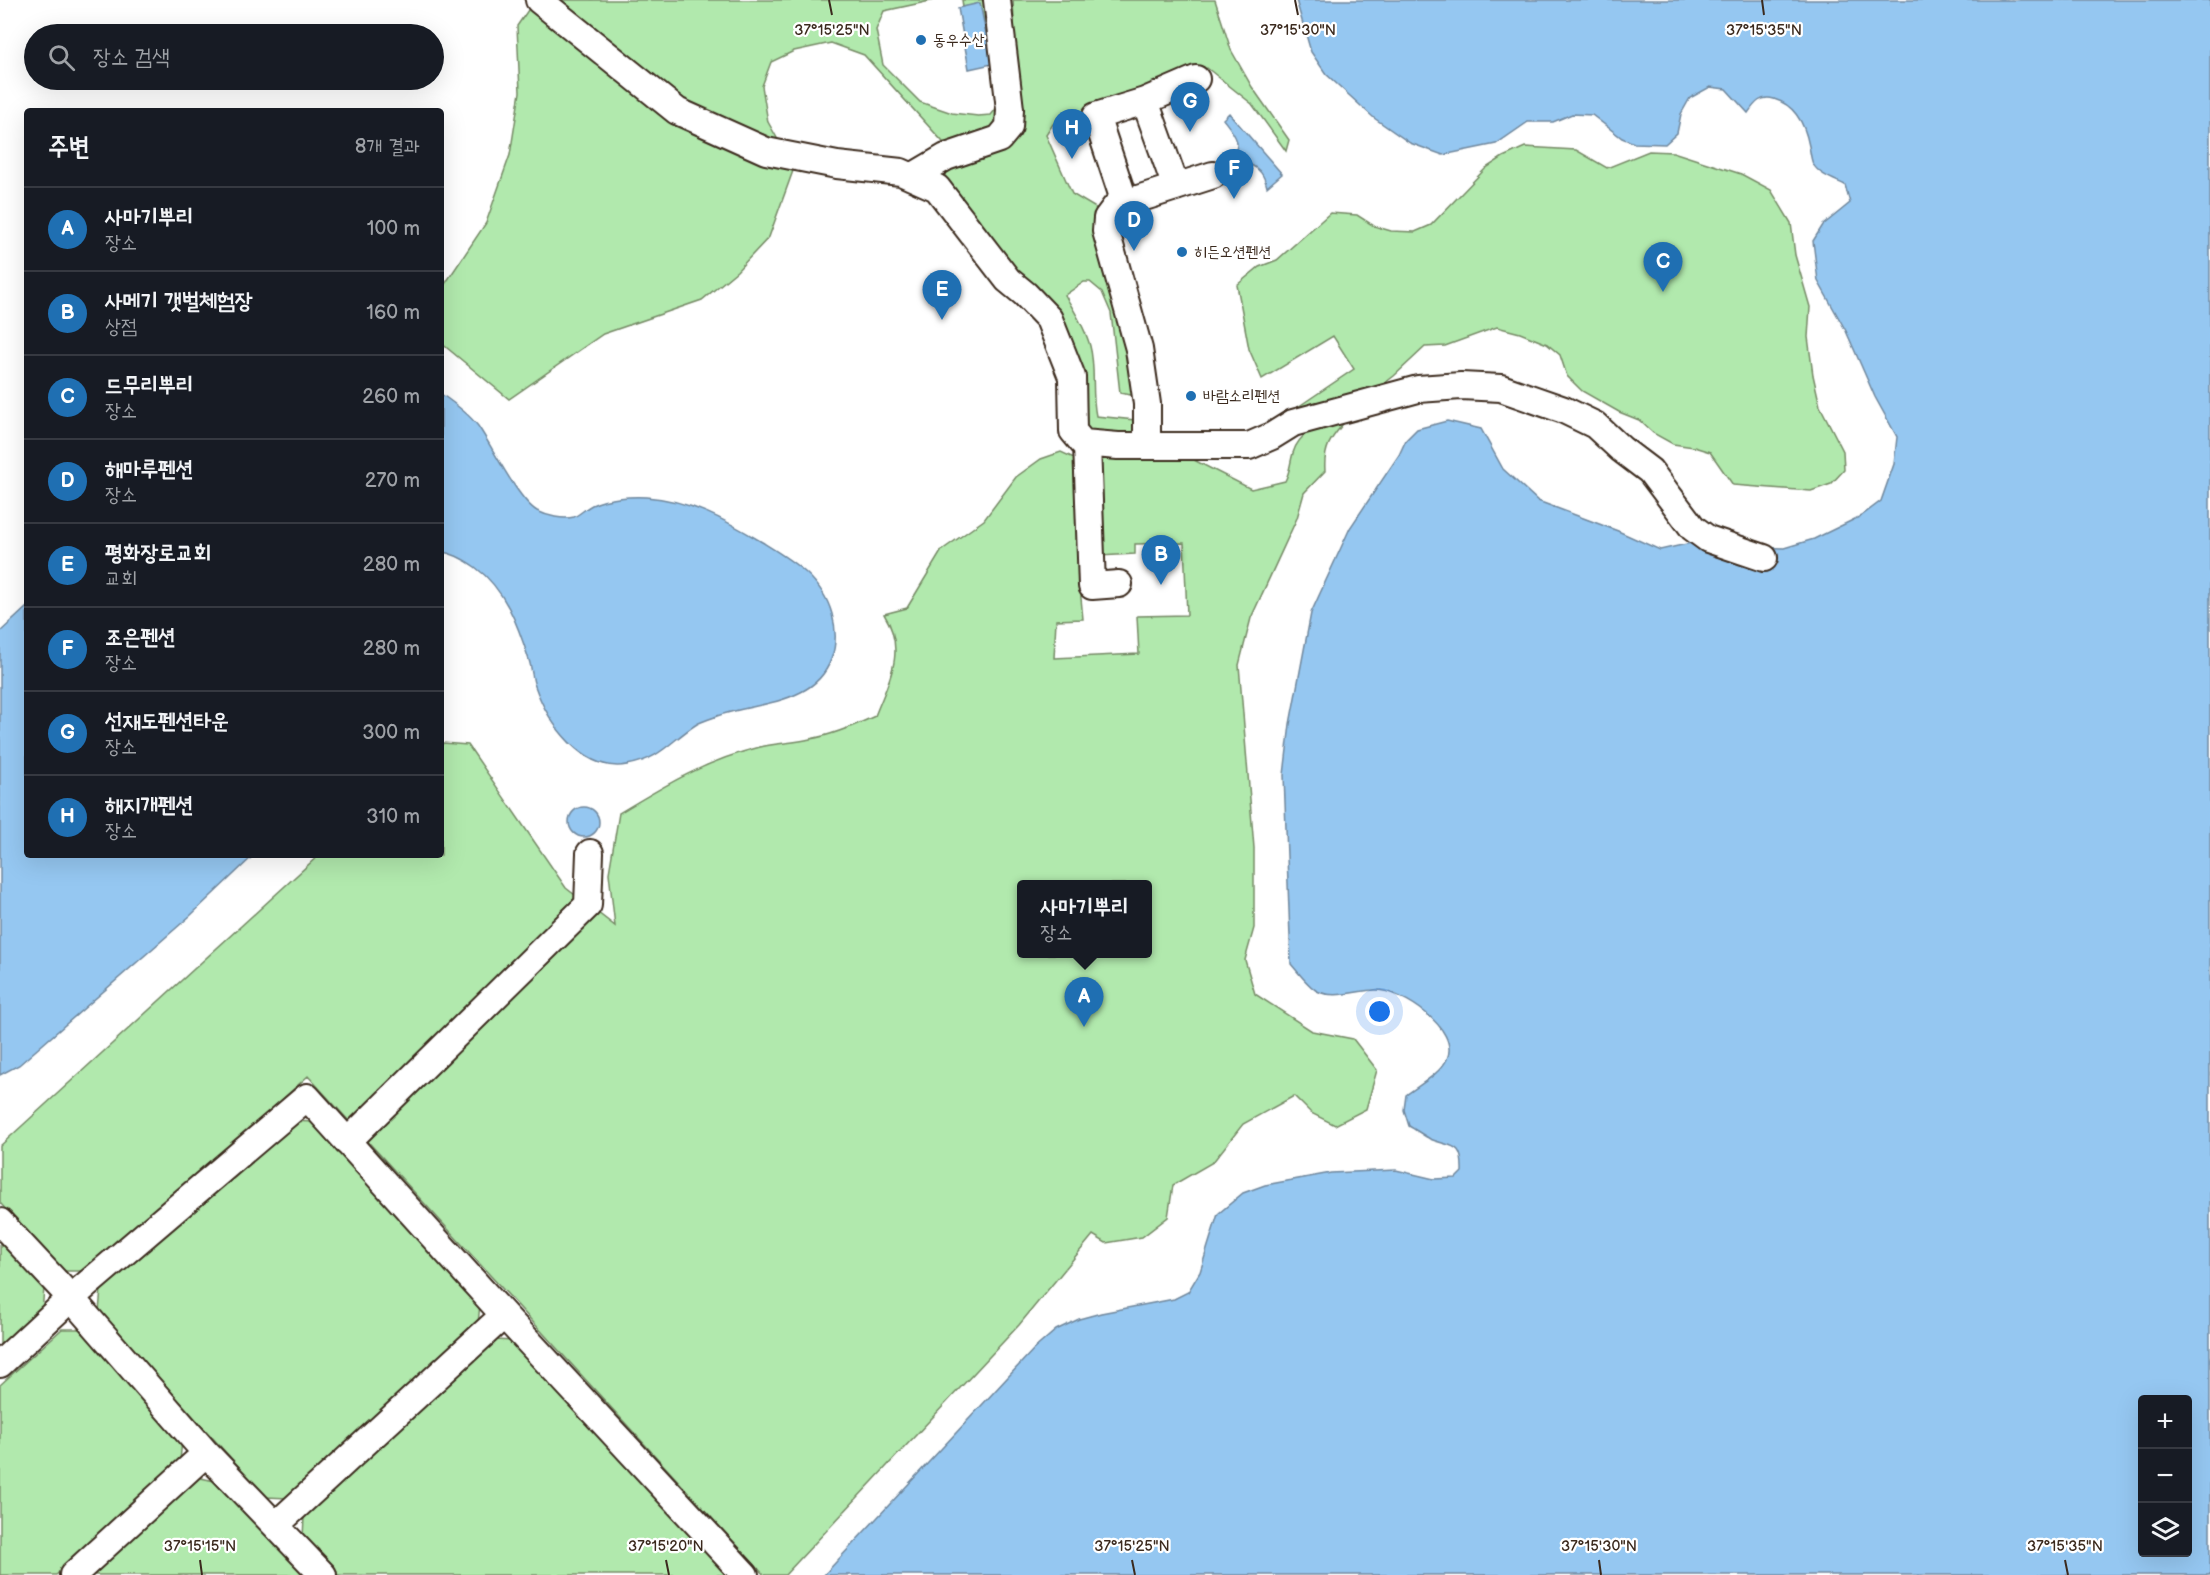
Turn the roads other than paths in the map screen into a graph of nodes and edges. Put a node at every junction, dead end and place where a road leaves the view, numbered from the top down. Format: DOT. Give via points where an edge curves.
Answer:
graph roads {
  1 [pos="539,0"];
  2 [pos="997,0"];
  3 [pos="1196,79"];
  4 [pos="1145,101"];
  5 [pos="1213,175"];
  6 [pos="912,177"];
  7 [pos="1176,187"];
  8 [pos="1125,203"];
  9 [pos="1087,444"];
  10 [pos="1147,446"];
  11 [pos="1764,558"];
  12 [pos="1119,584"];
  13 [pos="590,854"];
  14 [pos="347,1142"];
  15 [pos="0,1222"];
  16 [pos="71,1298"];
  17 [pos="504,1315"];
  18 [pos="0,1364"];
  19 [pos="206,1454"];
  20 [pos="277,1524"];
  21 [pos="74,1575"];
  22 [pos="323,1575"];
  23 [pos="745,1575"];
  1 -- 6 [label="lane" via="677,111 765,151 901,172"];
  2 -- 6 [label="lane" via="1009,128 999,139 946,157"];
  3 -- 4 [label="lane"];
  4 -- 7 [label="lane"];
  4 -- 8 [label="lane" via="1096,116"];
  5 -- 7 [label="lane"];
  6 -- 9 [label="lane" via="937,188 1008,280 1049,319 1072,377 1073,431"];
  7 -- 8 [label="lane"];
  8 -- 10 [label="lane" via="1116,206 1107,218 1106,231 1139,349 1147,404"];
  9 -- 10 [label="lane"];
  9 -- 12 [label="lane" via="1092,586"];
  10 -- 11 [label="lane" via="1249,446 1293,423 1418,389 1501,388 1545,402 1595,425 1650,471 1693,528 1708,538"];
  13 -- 14 [label="lane" via="588,905"];
  14 -- 16 [label="lane" via="307,1097"];
  14 -- 17 [label="lane"];
  15 -- 16 [label="lane"];
  16 -- 18 [label="lane"];
  16 -- 19 [label="lane"];
  17 -- 20 [label="lane"];
  17 -- 23 [label="lane"];
  19 -- 20 [label="lane"];
  19 -- 21 [label="lane"];
  20 -- 22 [label="lane"];
}
